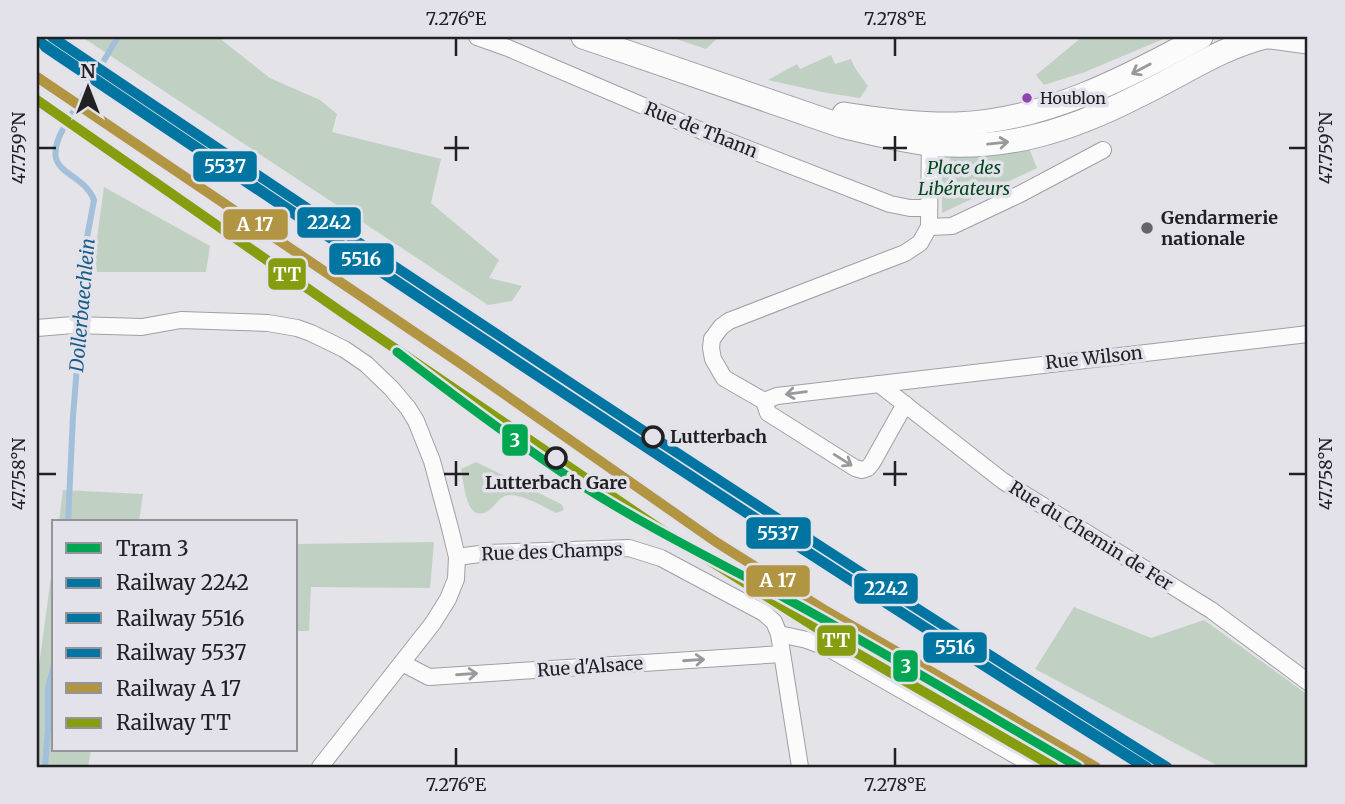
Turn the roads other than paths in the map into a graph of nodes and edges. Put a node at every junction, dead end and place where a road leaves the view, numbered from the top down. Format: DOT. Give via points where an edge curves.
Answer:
graph roads {
  1 [pos="477,37"];
  2 [pos="583,37"];
  3 [pos="1268,37"];
  4 [pos="1302,39"];
  5 [pos="1208,43"];
  6 [pos="762,99"];
  7 [pos="930,134"];
  8 [pos="1103,150"];
  9 [pos="929,208"];
  10 [pos="929,227"];
  11 [pos="37,328"];
  12 [pos="1308,334"];
  13 [pos="879,384"];
  14 [pos="764,401"];
  15 [pos="905,404"];
  16 [pos="457,556"];
  17 [pos="779,634"];
  18 [pos="782,654"];
  19 [pos="402,663"];
  20 [pos="1308,682"];
  21 [pos="320,767"];
  22 [pos="800,767"];
  23 [pos="1036,767"];
  1 -- 9 [label="street, Rue de Thann" via="890,204"];
  2 -- 6 [label="main road"];
  3 -- 4 [label="main road"];
  3 -- 5 [label="main road"];
  5 -- 7 [label="main road" via="1060,103"];
  6 -- 7 [label="main road"];
  6 -- 7 [label="main road" via="875,134"];
  7 -- 9 [label="street"];
  8 -- 10 [label="street" via="953,226"];
  9 -- 10 [label="street"];
  10 -- 14 [label="street" via="920,243 905,253 722,327 712,339 712,359 724,378"];
  11 -- 16 [label="street" via="251,321 297,328 333,343 379,375 416,421 432,461"];
  12 -- 13 [label="street, Rue Wilson"];
  13 -- 14 [label="street, Rue Wilson, one-way"];
  13 -- 15 [label="street, Rue du Chemin de Fer"];
  14 -- 15 [label="street, one-way" via="768,413 862,470 872,463"];
  15 -- 20 [label="street, Rue du Chemin de Fer" via="1003,481 1211,610"];
  16 -- 17 [label="street, Rue des Champs" via="640,550 764,613"];
  16 -- 19 [label="street" via="456,579 448,599"];
  17 -- 18 [label="street"];
  17 -- 23 [label="street" via="828,648"];
  19 -- 18 [label="street, Rue d'Alsace, one-way" via="429,677"];
  18 -- 22 [label="street"];
  19 -- 21 [label="street"];
}
